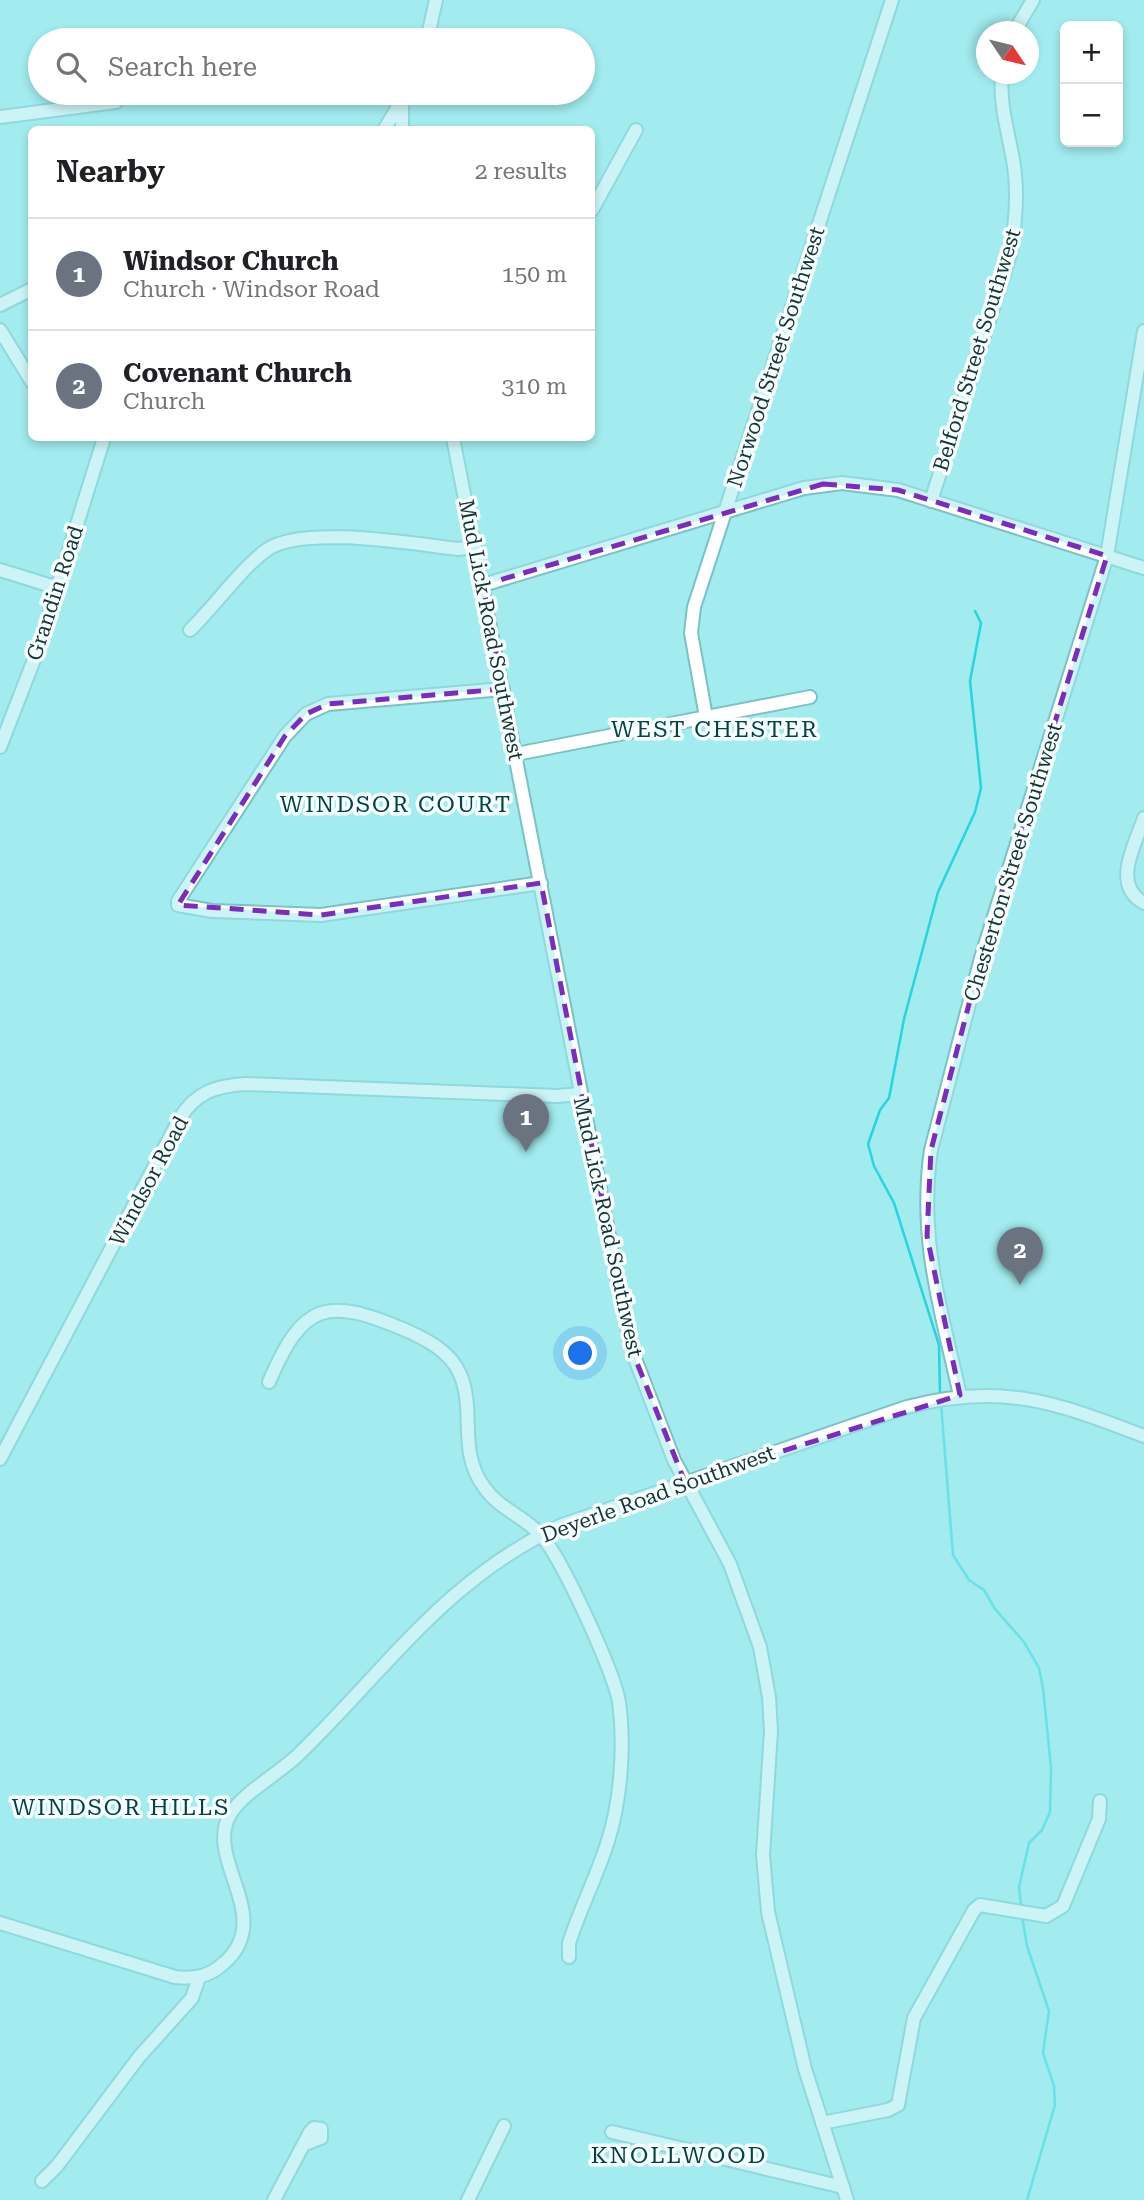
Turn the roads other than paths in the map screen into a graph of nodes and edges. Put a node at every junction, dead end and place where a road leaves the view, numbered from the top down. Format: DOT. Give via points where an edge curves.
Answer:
graph roads {
  1 [pos="436,0"];
  2 [pos="892,0"];
  3 [pos="1033,0"];
  4 [pos="1021,21"];
  5 [pos="430,28"];
  6 [pos="1002,84"];
  7 [pos="93,105"];
  8 [pos="399,105"];
  9 [pos="403,105"];
  10 [pos="0,117"];
  11 [pos="386,126"];
  12 [pos="402,126"];
  13 [pos="636,130"];
  14 [pos="595,205"];
  15 [pos="28,291"];
  16 [pos="0,305"];
  17 [pos="0,330"];
  18 [pos="1144,331"];
  19 [pos="28,376"];
  20 [pos="103,441"];
  21 [pos="454,441"];
  22 [pos="931,500"];
  23 [pos="725,512"];
  24 [pos="475,547"];
  25 [pos="1107,556"];
  26 [pos="1144,568"];
  27 [pos="0,570"];
  28 [pos="483,585"];
  29 [pos="58,588"];
  30 [pos="190,630"];
  31 [pos="503,688"];
  32 [pos="810,697"];
  33 [pos="706,717"];
  34 [pos="0,747"];
  35 [pos="516,754"];
  36 [pos="1144,818"];
  37 [pos="541,883"];
  38 [pos="1144,902"];
  39 [pos="581,1094"];
  40 [pos="269,1382"];
  41 [pos="949,1397"];
  42 [pos="1144,1436"];
  43 [pos="0,1459"];
  44 [pos="685,1482"];
  45 [pos="541,1535"];
  46 [pos="1100,1801"];
  47 [pos="0,1923"];
  48 [pos="569,1957"];
  49 [pos="199,1977"];
  50 [pos="822,2123"];
  51 [pos="503,2126"];
  52 [pos="612,2132"];
  53 [pos="305,2144"];
  54 [pos="42,2181"];
  55 [pos="845,2194"];
  56 [pos="275,2200"];
  57 [pos="468,2200"];
  1 -- 5 [label="street"];
  2 -- 23 [label="street, Norwood Street Southwest"];
  3 -- 4 [label="street"];
  6 -- 22 [label="street, Belford Street Southwest" via="1017,191 1015,231"];
  7 -- 10 [label="street"];
  8 -- 11 [label="street"];
  9 -- 12 [label="street"];
  13 -- 14 [label="street"];
  15 -- 16 [label="street"];
  17 -- 19 [label="street"];
  18 -- 25 [label="street, Chesterton Street Southwest"];
  20 -- 29 [label="street, Grandin Road"];
  21 -- 24 [label="street, Mud Lick Road Southwest"];
  22 -- 23 [label="street" via="888,488 842,483 804,488"];
  22 -- 25 [label="street"];
  23 -- 28 [label="street"];
  23 -- 33 [label="street, Norwood Street Southwest" via="691,621"];
  24 -- 28 [label="street, Mud Lick Road Southwest"];
  24 -- 30 [label="street" via="324,537 288,540 259,556"];
  25 -- 26 [label="street"];
  25 -- 41 [label="street, Chesterton Street Southwest" via="981,958 931,1150 927,1236"];
  27 -- 29 [label="street"];
  28 -- 31 [label="street, Mud Lick Road Southwest"];
  29 -- 34 [label="street, Grandin Road"];
  31 -- 35 [label="street, Mud Lick Road Southwest"];
  31 -- 37 [label="street" via="328,704 306,714 277,747 178,905 212,911 321,915"];
  32 -- 33 [label="street"];
  33 -- 35 [label="street"];
  35 -- 37 [label="street, Mud Lick Road Southwest"];
  36 -- 38 [label="street" via="1126,880 1131,893"];
  37 -- 39 [label="street, Mud Lick Road Southwest"];
  39 -- 43 [label="street, Windsor Road" via="245,1084 203,1093 180,1118"];
  39 -- 44 [label="street, Mud Lick Road Southwest" via="631,1348 659,1427"];
  40 -- 45 [label="street" via="288,1342 324,1312 356,1311 426,1339 451,1360 462,1379 468,1452 483,1486"];
  41 -- 42 [label="street, Deyerle Road Southwest" via="1022,1397"];
  41 -- 44 [label="street, Deyerle Road Southwest"];
  44 -- 45 [label="street, Deyerle Road Southwest"];
  44 -- 50 [label="street, Mud Lick Road Southwest" via="730,1564 762,1659 771,1731 763,1855 768,1912 795,2032"];
  45 -- 48 [label="street" via="609,1667 620,1719 611,1828 569,1943"];
  45 -- 49 [label="street, Deyerle Road Southwest" via="465,1583 296,1758 234,1808 225,1831 244,1927 239,1947 222,1966"];
  46 -- 50 [label="street" via="1099,1819 1063,1906 1045,1916 980,1905 974,1910 915,2018 898,2105"];
  47 -- 49 [label="street" via="169,1976"];
  49 -- 54 [label="street" via="192,1998 154,2038"];
  50 -- 55 [label="street, Mud Lick Road Southwest"];
  51 -- 57 [label="street"];
  52 -- 55 [label="street"];
  53 -- 56 [label="street"];
}
